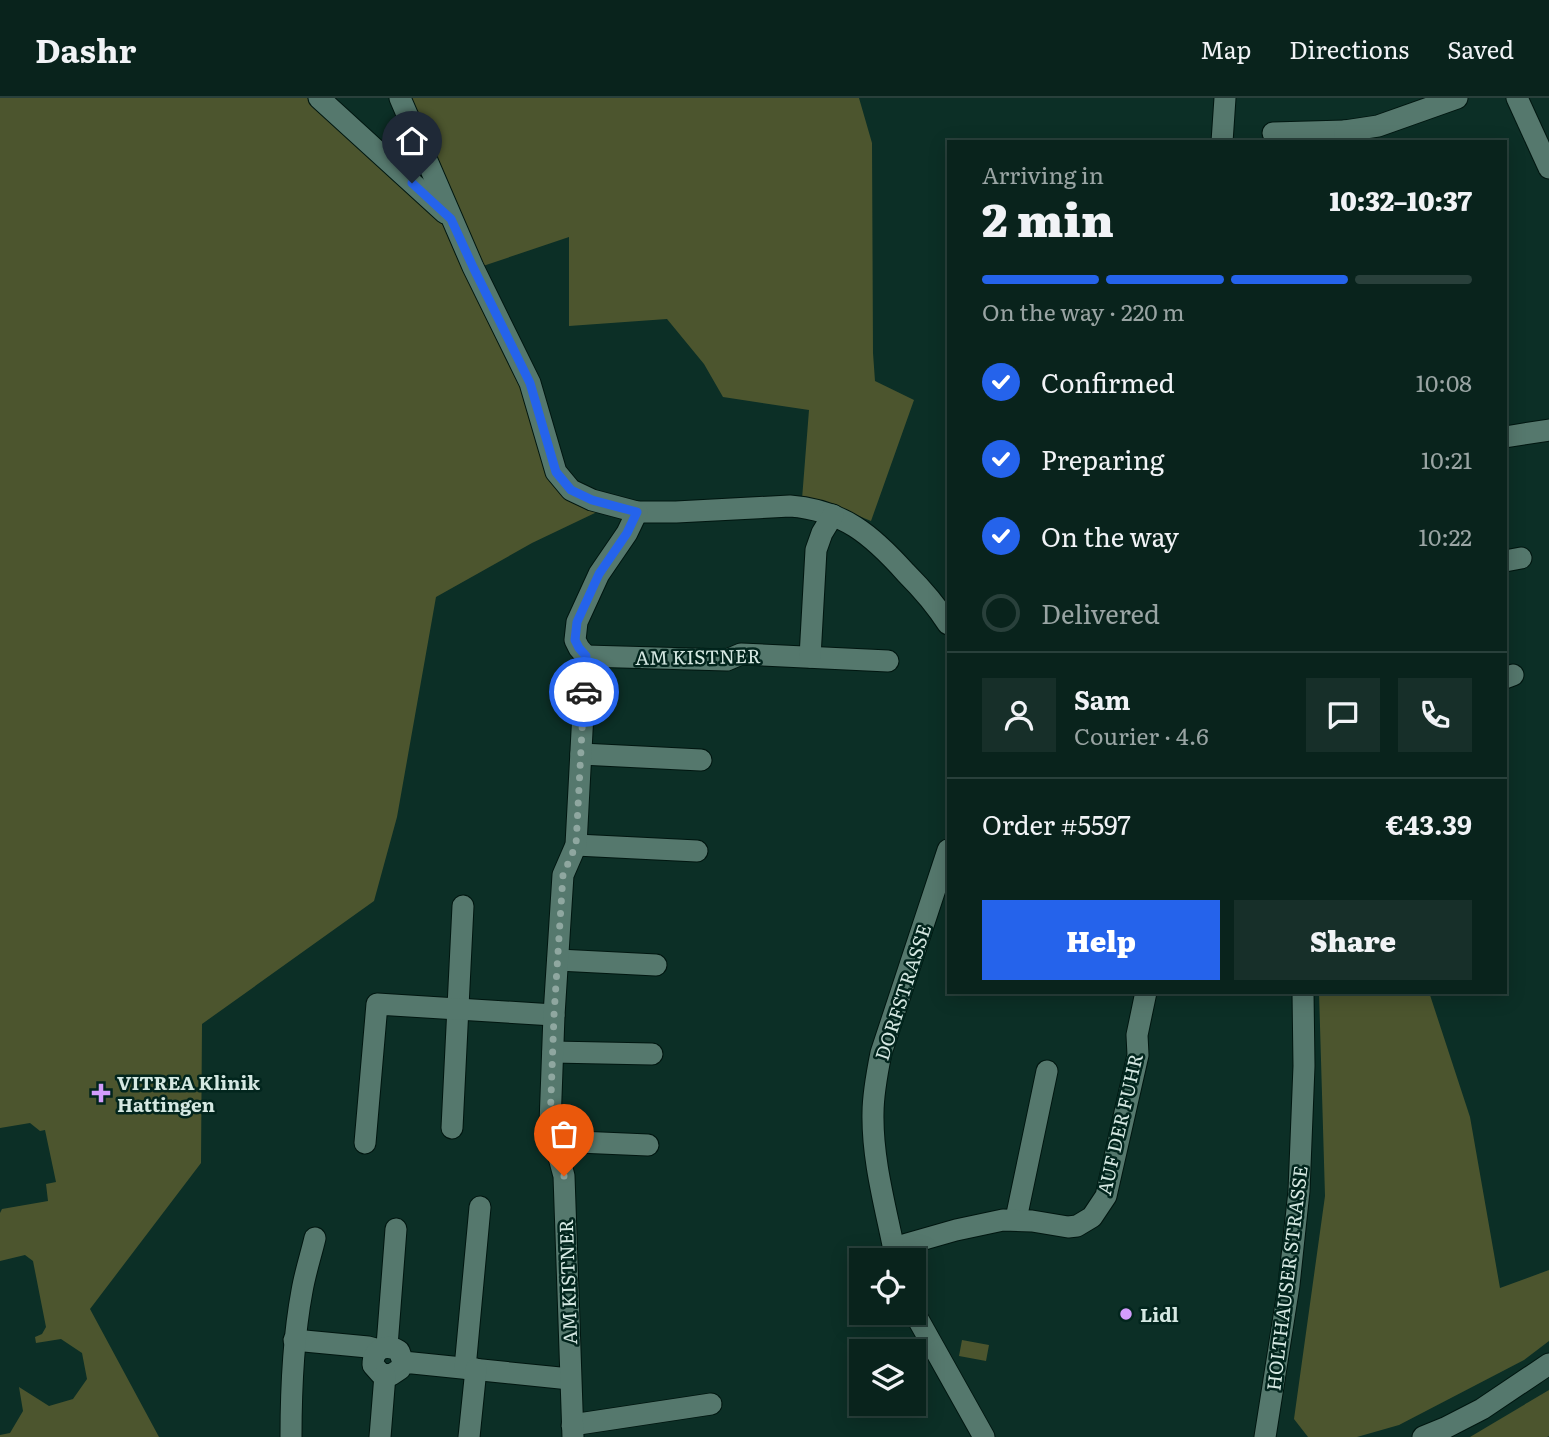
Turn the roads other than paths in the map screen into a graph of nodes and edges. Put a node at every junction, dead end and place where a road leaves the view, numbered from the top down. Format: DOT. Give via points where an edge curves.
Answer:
graph roads {
  1 [pos="319,98"];
  2 [pos="400,98"];
  3 [pos="1225,98"];
  4 [pos="1457,98"];
  5 [pos="1517,98"];
  6 [pos="1273,133"];
  7 [pos="1345,136"];
  8 [pos="1222,140"];
  9 [pos="1549,168"];
  10 [pos="451,219"];
  11 [pos="1549,430"];
  12 [pos="1507,438"];
  13 [pos="637,512"];
  14 [pos="833,515"];
  15 [pos="947,622"];
  16 [pos="586,656"];
  17 [pos="810,657"];
  18 [pos="888,661"];
  19 [pos="581,754"];
  20 [pos="701,760"];
  21 [pos="576,845"];
  22 [pos="697,851"];
  23 [pos="947,853"];
  24 [pos="463,906"];
  25 [pos="558,960"];
  26 [pos="656,965"];
  27 [pos="1146,994"];
  28 [pos="1303,994"];
  29 [pos="458,1009"];
  30 [pos="554,1015"];
  31 [pos="553,1052"];
  32 [pos="652,1054"];
  33 [pos="1047,1071"];
  34 [pos="452,1128"];
  35 [pos="555,1141"];
  36 [pos="365,1143"];
  37 [pos="648,1145"];
  38 [pos="480,1207"];
  39 [pos="1016,1219"];
  40 [pos="396,1229"];
  41 [pos="315,1238"];
  42 [pos="893,1248"];
  43 [pos="912,1248"];
  44 [pos="921,1325"];
  45 [pos="294,1340"];
  46 [pos="383,1348"];
  47 [pos="403,1362"];
  48 [pos="1549,1364"];
  49 [pos="470,1368"];
  50 [pos="385,1375"];
  51 [pos="570,1379"];
  52 [pos="710,1404"];
  53 [pos="573,1431"];
  54 [pos="291,1437"];
  55 [pos="380,1437"];
  56 [pos="469,1437"];
  57 [pos="984,1437"];
  58 [pos="1265,1437"];
  59 [pos="1423,1437"];
  1 -- 10 [label="street"];
  2 -- 10 [label="street"];
  3 -- 8 [label="street"];
  4 -- 7 [label="street"];
  5 -- 9 [label="street"];
  6 -- 7 [label="street"];
  10 -- 13 [label="street" via="530,383 556,472 571,490"];
  11 -- 12 [label="street"];
  13 -- 14 [label="street" via="790,506"];
  13 -- 16 [label="street, AM KISTNER" via="599,574 577,622 575,640"];
  14 -- 15 [label="street" via="874,539"];
  14 -- 17 [label="street" via="817,550"];
  16 -- 17 [label="street, AM KISTNER"];
  16 -- 19 [label="street, AM KISTNER"];
  17 -- 18 [label="street, AM KISTNER"];
  19 -- 20 [label="street"];
  19 -- 21 [label="street, AM KISTNER"];
  21 -- 22 [label="street"];
  21 -- 25 [label="street, AM KISTNER" via="563,875"];
  23 -- 42 [label="street, DORFSTRASSE" via="880,1053 875,1084 875,1149"];
  24 -- 29 [label="street"];
  25 -- 26 [label="street"];
  25 -- 30 [label="street, AM KISTNER"];
  27 -- 39 [label="street, AUF DER FUHR" via="1138,1055 1101,1205 1077,1226"];
  28 -- 58 [label="street, HOLTHAUSER STRASSE" via="1299,1191"];
  29 -- 30 [label="street"];
  29 -- 34 [label="street"];
  29 -- 36 [label="street" via="377,1004"];
  30 -- 31 [label="street, AM KISTNER"];
  31 -- 32 [label="street"];
  31 -- 35 [label="street, AM KISTNER" via="550,1124"];
  33 -- 39 [label="street"];
  35 -- 37 [label="street"];
  35 -- 51 [label="street, AM KISTNER" via="564,1176"];
  38 -- 49 [label="street"];
  39 -- 43 [label="street, AUF DER FUHR" via="985,1223"];
  40 -- 46 [label="street"];
  41 -- 45 [label="street"];
  44 -- 57 [label="street"];
  45 -- 46 [label="street"];
  45 -- 54 [label="street"];
  46 -- 47 [label="street" via="399,1351"];
  46 -- 50 [label="street" via="375,1353 373,1365"];
  47 -- 49 [label="street"];
  47 -- 50 [label="street" via="396,1373"];
  48 -- 59 [label="street" via="1482,1409"];
  49 -- 51 [label="street"];
  49 -- 56 [label="street"];
  50 -- 55 [label="street"];
  51 -- 53 [label="street, AM KISTNER"];
  52 -- 53 [label="street, AM KISTNER"];
}
